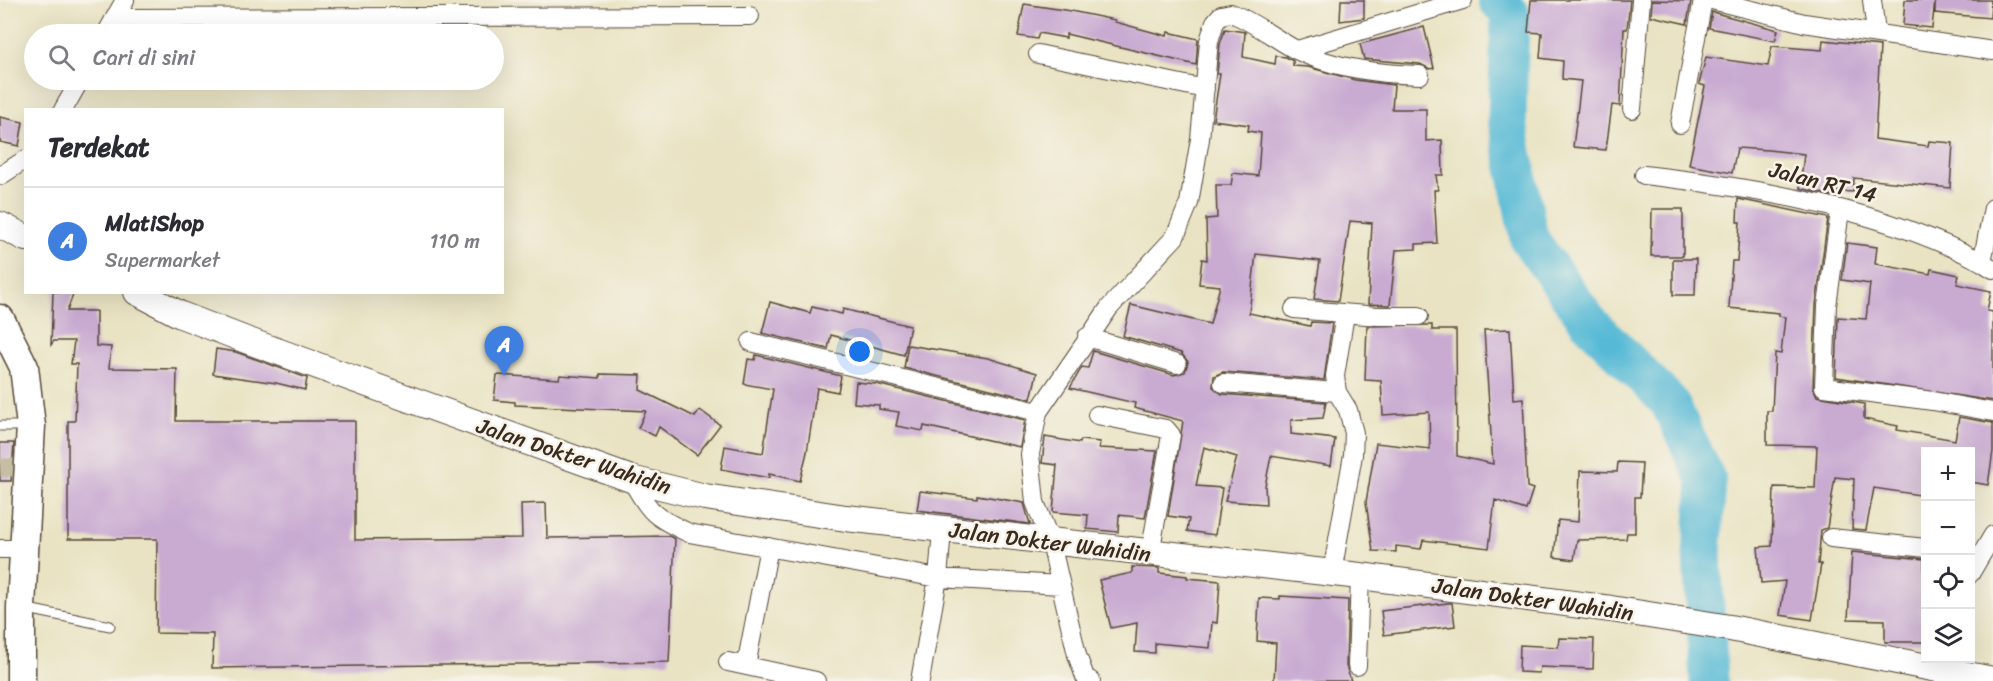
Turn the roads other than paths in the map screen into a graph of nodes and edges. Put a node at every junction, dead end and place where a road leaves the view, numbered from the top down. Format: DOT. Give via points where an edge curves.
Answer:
graph roads {
  1 [pos="125,0"];
  2 [pos="1463,0"];
  3 [pos="1641,0"];
  4 [pos="1703,0"];
  5 [pos="1712,0"];
  6 [pos="1783,0"];
  7 [pos="1872,0"];
  8 [pos="750,16"];
  9 [pos="115,18"];
  10 [pos="1782,19"];
  11 [pos="112,24"];
  12 [pos="1876,33"];
  13 [pos="1298,50"];
  14 [pos="1993,51"];
  15 [pos="1038,54"];
  16 [pos="1420,75"];
  17 [pos="1205,89"];
  18 [pos="74,90"];
  19 [pos="64,108"];
  20 [pos="1632,109"];
  21 [pos="1680,124"];
  22 [pos="24,160"];
  23 [pos="1644,175"];
  24 [pos="0,176"];
  25 [pos="1993,208"];
  26 [pos="1840,211"];
  27 [pos="0,225"];
  28 [pos="24,237"];
  29 [pos="1988,265"];
  30 [pos="140,294"];
  31 [pos="1294,309"];
  32 [pos="1345,314"];
  33 [pos="1419,316"];
  34 [pos="0,319"];
  35 [pos="1088,337"];
  36 [pos="751,342"];
  37 [pos="1178,364"];
  38 [pos="1223,382"];
  39 [pos="1337,392"];
  40 [pos="1038,412"];
  41 [pos="1993,412"];
  42 [pos="1097,415"];
  43 [pos="0,426"];
  44 [pos="31,426"];
  45 [pos="631,479"];
  46 [pos="942,530"];
  47 [pos="1993,535"];
  48 [pos="1831,538"];
  49 [pos="1050,543"];
  50 [pos="770,547"];
  51 [pos="1921,547"];
  52 [pos="12,549"];
  53 [pos="1150,554"];
  54 [pos="1975,559"];
  55 [pos="1332,573"];
  56 [pos="1360,576"];
  57 [pos="938,578"];
  58 [pos="1061,585"];
  59 [pos="21,607"];
  60 [pos="110,626"];
  61 [pos="1357,666"];
  62 [pos="1955,671"];
  63 [pos="1993,680"];
  64 [pos="21,681"];
  65 [pos="816,681"];
  66 [pos="920,681"];
  67 [pos="1091,681"];
  1 -- 9 [label="street"];
  2 -- 13 [label="street"];
  3 -- 20 [label="street"];
  4 -- 21 [label="street"];
  5 -- 10 [label="street"];
  6 -- 10 [label="street"];
  7 -- 12 [label="street"];
  8 -- 9 [label="street"];
  9 -- 11 [label="street"];
  10 -- 12 [label="street"];
  12 -- 14 [label="street"];
  13 -- 16 [label="street" via="1353,67"];
  13 -- 17 [label="street" via="1242,17 1221,15 1209,41"];
  15 -- 17 [label="street"];
  17 -- 35 [label="street" via="1189,203 1175,237 1109,308"];
  18 -- 19 [label="street"];
  22 -- 24 [label="street"];
  23 -- 26 [label="street, Jalan RT 14" via="1730,185"];
  25 -- 29 [label="street"];
  26 -- 29 [label="street, Jalan RT 14" via="1922,233"];
  26 -- 41 [label="street" via="1827,306 1824,387"];
  27 -- 28 [label="main road"];
  30 -- 45 [label="main road, Jalan Dokter Wahidin" via="246,340"];
  31 -- 32 [label="street"];
  32 -- 33 [label="street"];
  32 -- 39 [label="street" via="1335,376"];
  34 -- 44 [label="main road" via="24,367"];
  35 -- 37 [label="street"];
  35 -- 40 [label="street"];
  36 -- 40 [label="street"];
  38 -- 39 [label="street"];
  39 -- 55 [label="street" via="1348,410 1354,433"];
  40 -- 49 [label="street" via="1030,454 1035,502"];
  42 -- 53 [label="street" via="1166,429 1171,435"];
  43 -- 44 [label="lane"];
  44 -- 52 [label="main road"];
  45 -- 46 [label="main road, Jalan Dokter Wahidin" via="754,506"];
  45 -- 50 [label="street" via="647,508 663,521 689,533"];
  46 -- 49 [label="main road, Jalan Dokter Wahidin"];
  46 -- 57 [label="street"];
  47 -- 54 [label="street"];
  48 -- 51 [label="street"];
  49 -- 53 [label="main road, Jalan Dokter Wahidin"];
  49 -- 58 [label="street"];
  50 -- 57 [label="street"];
  50 -- 65 [label="street" via="737,664"];
  52 -- 59 [label="main road"];
  53 -- 55 [label="main road, Jalan Dokter Wahidin"];
  55 -- 56 [label="main road, Jalan Dokter Wahidin"];
  56 -- 61 [label="street"];
  56 -- 62 [label="main road, Jalan Dokter Wahidin" via="1730,628"];
  57 -- 58 [label="street"];
  57 -- 66 [label="street"];
  58 -- 67 [label="street" via="1077,655 1085,677"];
  59 -- 60 [label="lane"];
  59 -- 64 [label="main road"];
  62 -- 63 [label="main road, Jalan Dokter Wahidin"];
}
